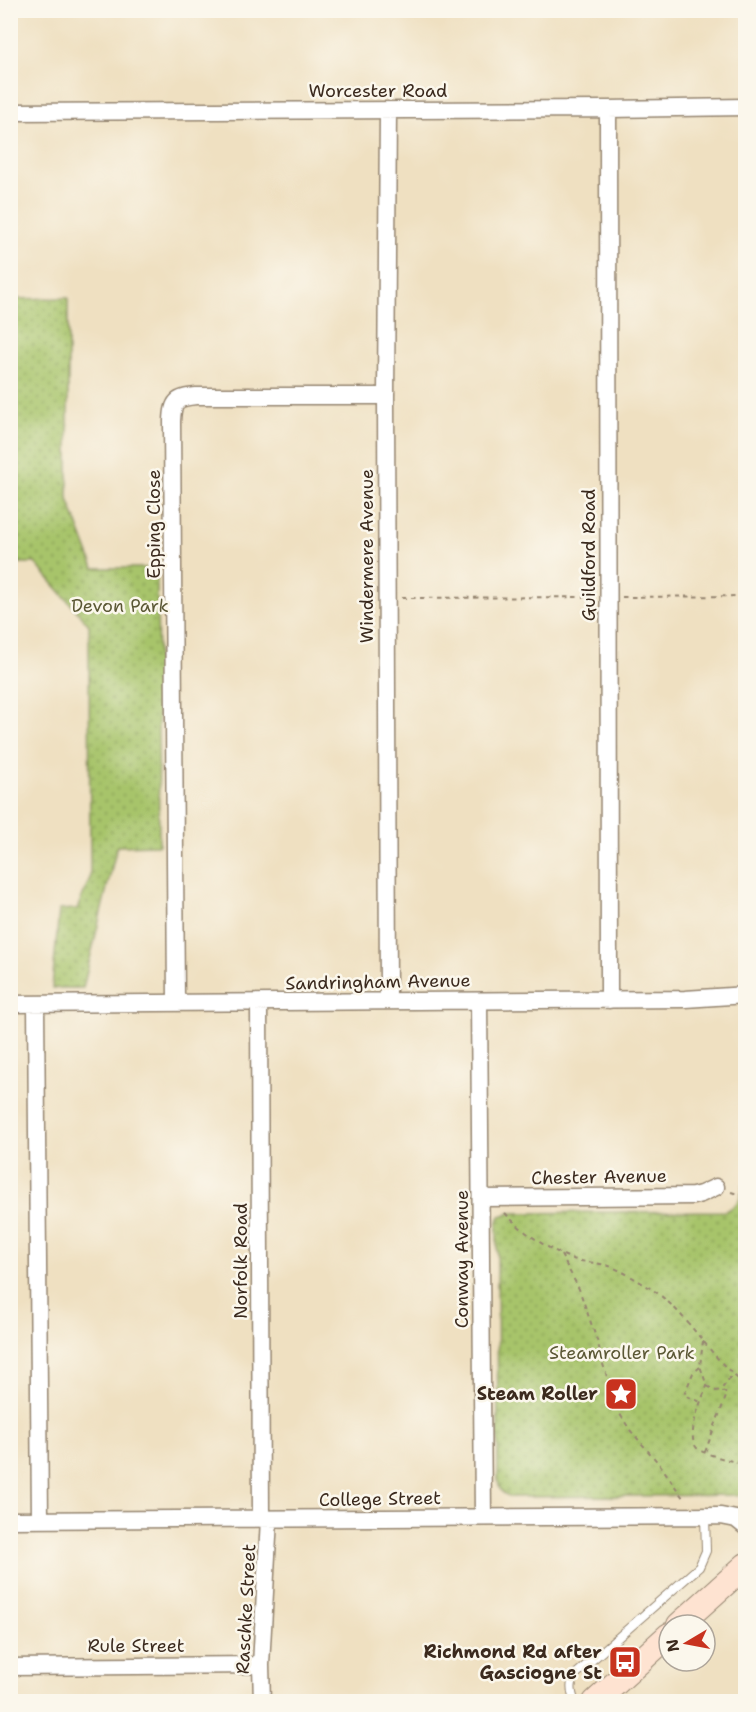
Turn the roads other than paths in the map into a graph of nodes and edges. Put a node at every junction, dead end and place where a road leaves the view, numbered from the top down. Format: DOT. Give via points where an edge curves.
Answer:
graph roads {
  1 [pos="746,107"];
  2 [pos="609,109"];
  3 [pos="388,111"];
  4 [pos="10,112"];
  5 [pos="386,396"];
  6 [pos="746,995"];
  7 [pos="478,1000"];
  8 [pos="609,1000"];
  9 [pos="388,1001"];
  10 [pos="176,1003"];
  11 [pos="259,1003"];
  12 [pos="10,1004"];
  13 [pos="36,1004"];
  14 [pos="716,1187"];
  15 [pos="489,1198"];
  16 [pos="705,1516"];
  17 [pos="483,1517"];
  18 [pos="265,1519"];
  19 [pos="10,1520"];
  20 [pos="40,1520"];
  21 [pos="746,1527"];
  22 [pos="746,1565"];
  23 [pos="693,1613"];
  24 [pos="657,1646"];
  25 [pos="261,1665"];
  26 [pos="10,1667"];
  27 [pos="262,1701"];
  28 [pos="574,1701"];
  29 [pos="595,1701"];
  1 -- 2 [label="street, Worcester Road"];
  2 -- 3 [label="street, Worcester Road"];
  2 -- 8 [label="street, Guildford Road"];
  3 -- 4 [label="street, Worcester Road"];
  3 -- 5 [label="street, Windermere Avenue"];
  5 -- 9 [label="street, Windermere Avenue"];
  5 -- 10 [label="street, Epping Close" via="196,396 174,404"];
  6 -- 8 [label="street, Sandringham Avenue"];
  7 -- 8 [label="street, Sandringham Avenue"];
  7 -- 9 [label="street, Sandringham Avenue"];
  7 -- 15 [label="street, Conway Avenue"];
  9 -- 11 [label="street, Sandringham Avenue"];
  10 -- 11 [label="street, Sandringham Avenue"];
  10 -- 13 [label="street, Sandringham Avenue"];
  11 -- 18 [label="street, Norfolk Road"];
  12 -- 13 [label="street, Sandringham Avenue"];
  13 -- 20 [label="street"];
  14 -- 15 [label="street, Chester Avenue" via="693,1196"];
  15 -- 17 [label="street, Conway Avenue"];
  16 -- 17 [label="street, College Street"];
  16 -- 21 [label="street, College Street" via="732,1517"];
  16 -- 28 [label="lane" via="706,1551 699,1567 574,1675"];
  17 -- 18 [label="street, College Street"];
  18 -- 20 [label="street, College Street"];
  18 -- 25 [label="street, Raschke Street"];
  19 -- 20 [label="street, College Street"];
  22 -- 23 [label="street"];
  24 -- 29 [label="street"];
  25 -- 26 [label="street, Rule Street"];
  25 -- 27 [label="street, Raschke Street"];
}
